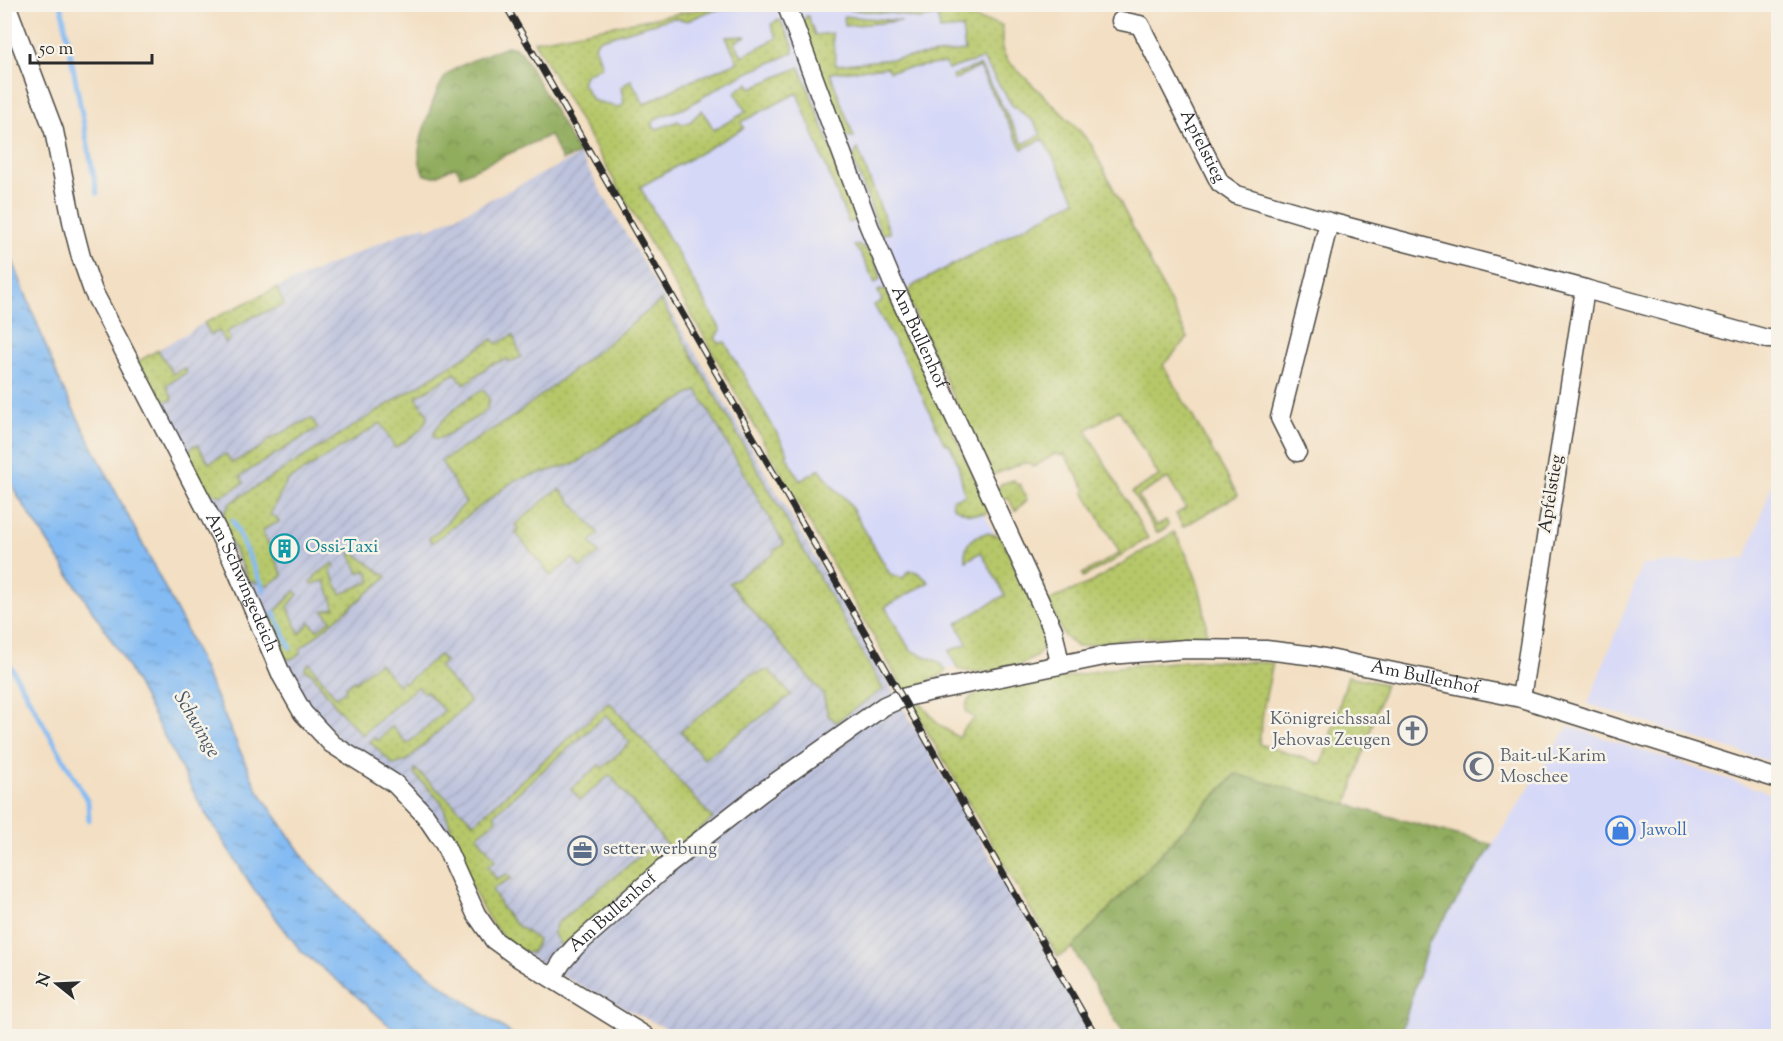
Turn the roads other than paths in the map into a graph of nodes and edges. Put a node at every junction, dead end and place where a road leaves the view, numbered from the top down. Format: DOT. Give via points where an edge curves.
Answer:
graph roads {
  1 [pos="6,4"];
  2 [pos="787,6"];
  3 [pos="1121,21"];
  4 [pos="1329,222"];
  5 [pos="1585,290"];
  6 [pos="1779,339"];
  7 [pos="1297,452"];
  8 [pos="1060,664"];
  9 [pos="1521,698"];
  10 [pos="1779,779"];
  11 [pos="552,978"];
  12 [pos="645,1036"];
  1 -- 11 [label="street, Am Schwingedeich" via="54,131 77,242 93,291 232,559 291,694 313,726 332,744 411,799 444,843 476,914 491,937"];
  2 -- 8 [label="street, Am Bullenhof" via="869,226 1053,630"];
  3 -- 4 [label="street, Apfelstieg" via="1140,25 1220,183 1237,195"];
  4 -- 5 [label="street, Apfelstieg"];
  4 -- 7 [label="street" via="1280,418"];
  5 -- 6 [label="street, Apfelstieg"];
  5 -- 9 [label="street, Apfelstieg"];
  8 -- 9 [label="street, Am Bullenhof" via="1155,650 1266,650 1325,658"];
  8 -- 11 [label="street, Am Bullenhof" via="902,698 877,711 738,809 663,869 575,947"];
  9 -- 10 [label="street, Am Bullenhof"];
  11 -- 12 [label="street, Am Schwingedeich"];
}
